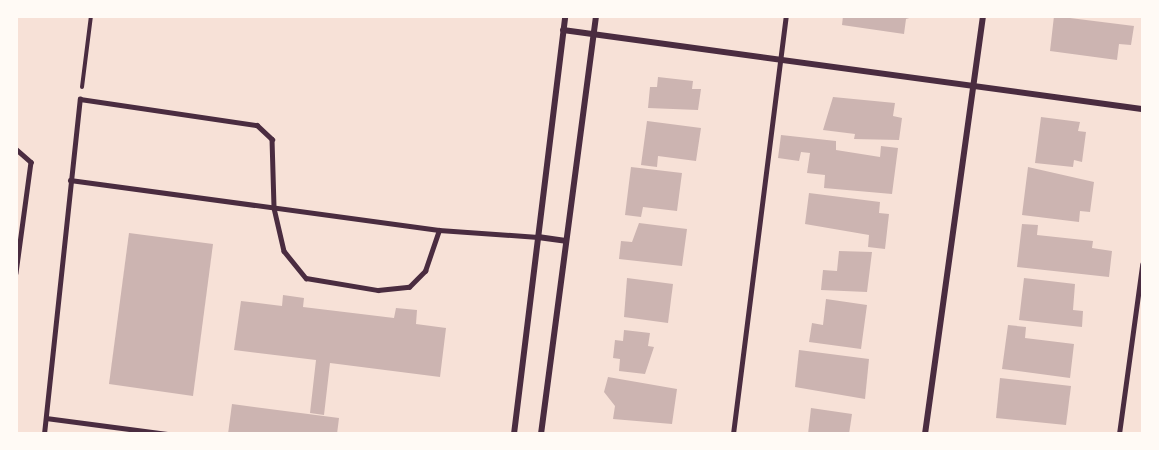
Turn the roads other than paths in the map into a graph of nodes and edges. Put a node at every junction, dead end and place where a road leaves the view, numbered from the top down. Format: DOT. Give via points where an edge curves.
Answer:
graph roads {
  1 [pos="565,16"];
  2 [pos="596,16"];
  3 [pos="786,16"];
  4 [pos="983,16"];
  5 [pos="563,30"];
  6 [pos="593,34"];
  7 [pos="780,60"];
  8 [pos="973,87"];
  9 [pos="1143,109"];
  10 [pos="16,149"];
  11 [pos="70,180"];
  12 [pos="274,208"];
  13 [pos="440,230"];
  14 [pos="538,237"];
  15 [pos="566,241"];
  16 [pos="1143,265"];
  17 [pos="16,273"];
  18 [pos="46,418"];
  19 [pos="44,434"];
  20 [pos="167,434"];
  21 [pos="514,434"];
  22 [pos="541,434"];
  23 [pos="733,434"];
  24 [pos="925,434"];
  25 [pos="1119,434"];
  1 -- 5 [label="street"];
  2 -- 6 [label="street"];
  3 -- 7 [label="lane"];
  4 -- 8 [label="street"];
  5 -- 6 [label="street"];
  5 -- 14 [label="street"];
  6 -- 7 [label="street"];
  6 -- 15 [label="street"];
  7 -- 8 [label="street"];
  7 -- 23 [label="lane"];
  8 -- 9 [label="street"];
  8 -- 24 [label="street"];
  10 -- 17 [label="lane" via="31,162"];
  11 -- 12 [label="lane"];
  11 -- 12 [label="lane" via="80,99 257,125 272,139"];
  11 -- 18 [label="lane"];
  12 -- 13 [label="lane"];
  12 -- 13 [label="lane" via="284,251 306,278 378,290 409,287 425,270"];
  13 -- 14 [label="lane"];
  14 -- 15 [label="street"];
  14 -- 21 [label="street"];
  15 -- 22 [label="street"];
  16 -- 25 [label="lane"];
  18 -- 19 [label="lane"];
  18 -- 20 [label="lane"];
}
